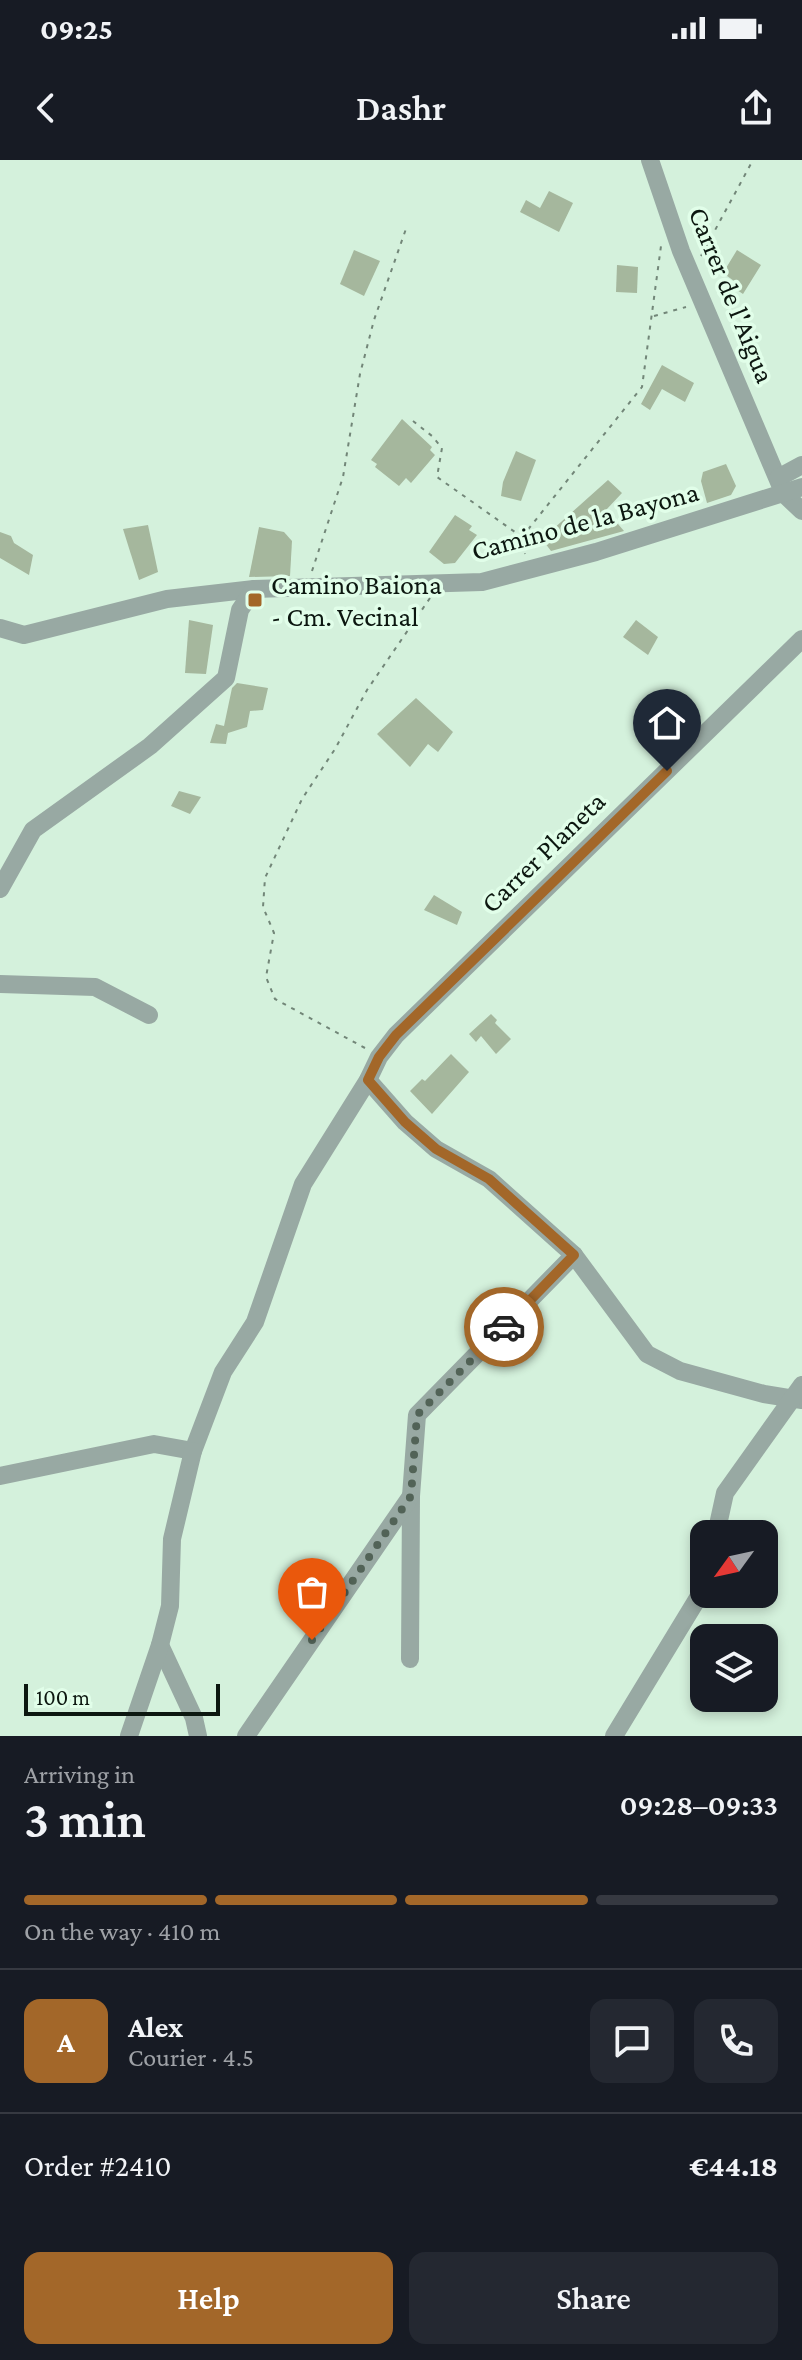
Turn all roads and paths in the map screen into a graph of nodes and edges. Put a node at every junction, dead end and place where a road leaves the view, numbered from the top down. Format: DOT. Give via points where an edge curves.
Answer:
graph roads {
  1 [pos="650,160"];
  2 [pos="753,160"];
  3 [pos="407,226"];
  4 [pos="662,240"];
  5 [pos="691,274"];
  6 [pos="702,302"];
  7 [pos="652,317"];
  8 [pos="413,421"];
  9 [pos="802,465"];
  10 [pos="788,486"];
  11 [pos="802,511"];
  12 [pos="441,583"];
  13 [pos="307,587"];
  14 [pos="254,589"];
  15 [pos="0,628"];
  16 [pos="802,639"];
  17 [pos="0,889"];
  18 [pos="0,984"];
  19 [pos="149,1015"];
  20 [pos="379,1057"];
  21 [pos="368,1080"];
  22 [pos="574,1255"];
  23 [pos="799,1395"];
  24 [pos="193,1451"];
  25 [pos="0,1476"];
  26 [pos="411,1496"];
  27 [pos="719,1520"];
  28 [pos="692,1608"];
  29 [pos="160,1645"];
  30 [pos="410,1659"];
  31 [pos="129,1736"];
  32 [pos="198,1736"];
  33 [pos="246,1736"];
  34 [pos="614,1736"];
  1 -- 5 [label="street, Carrer de l'Aigua"];
  2 -- 5 [label="path"];
  3 -- 13 [label="path" via="374,320 343,477"];
  4 -- 7 [label="path"];
  5 -- 6 [label="street, Carrer de l'Aigua"];
  6 -- 7 [label="path"];
  6 -- 10 [label="street, Carrer de l'Aigua"];
  7 -- 8 [label="path" via="642,387 522,537 437,477 442,448"];
  9 -- 10 [label="street, Camino de la Bayona"];
  10 -- 11 [label="street"];
  10 -- 12 [label="street, Camino de la Bayona" via="596,552 482,582"];
  12 -- 13 [label="street, Camino de la Bayona"];
  12 -- 20 [label="path" via="367,690 302,799 265,878 263,907 274,933 266,977 275,999"];
  13 -- 14 [label="street, Camino de la Bayona"];
  14 -- 15 [label="street, Camino de la Bayona" via="167,599 24,635"];
  14 -- 17 [label="street" via="240,610 226,678 150,746 33,830"];
  16 -- 20 [label="street, Carrer Planeta"];
  18 -- 19 [label="street" via="95,987"];
  20 -- 21 [label="street, Carrer Planeta"];
  21 -- 22 [label="street" via="436,1149 489,1179"];
  21 -- 24 [label="street, Carrer Planeta" via="303,1184 255,1322 223,1372"];
  22 -- 23 [label="street" via="647,1354 680,1371 764,1394"];
  22 -- 26 [label="street" via="417,1415"];
  23 -- 27 [label="street" via="725,1493"];
  24 -- 25 [label="street" via="154,1444"];
  24 -- 29 [label="street, Carrer Planeta" via="172,1539 170,1606"];
  26 -- 30 [label="street"];
  26 -- 33 [label="street"];
  28 -- 34 [label="street"];
  29 -- 31 [label="street, Carrer Planeta"];
  29 -- 32 [label="street"];
}
